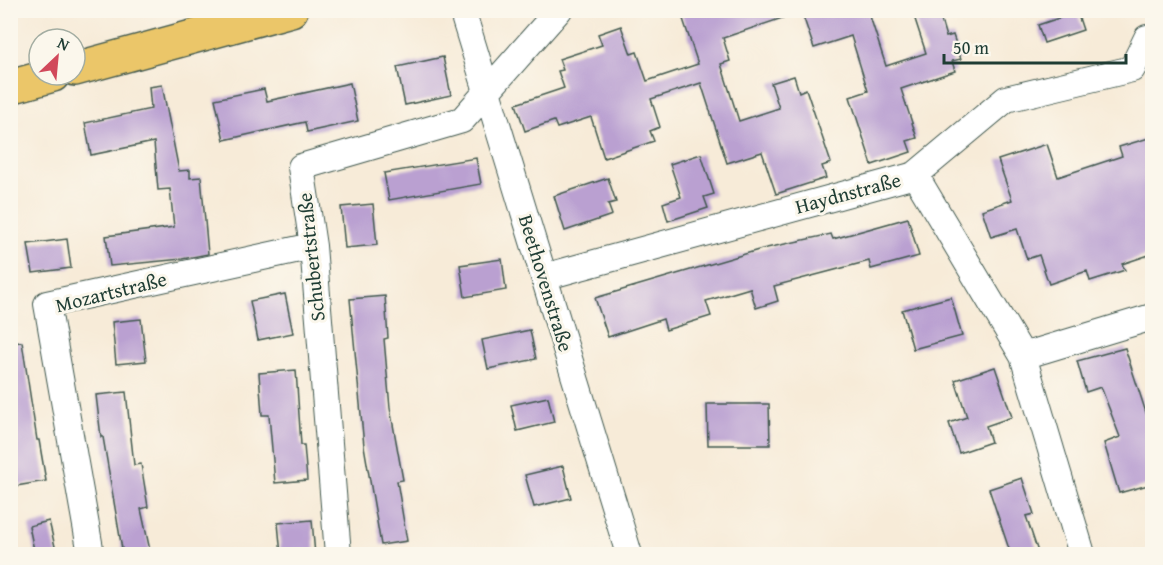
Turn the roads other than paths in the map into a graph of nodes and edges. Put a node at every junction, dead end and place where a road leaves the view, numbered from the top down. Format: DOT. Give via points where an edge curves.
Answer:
graph roads {
  1 [pos="291,10"];
  2 [pos="462,10"];
  3 [pos="559,10"];
  4 [pos="1147,38"];
  5 [pos="87,66"];
  6 [pos="27,82"];
  7 [pos="10,87"];
  8 [pos="487,90"];
  9 [pos="915,175"];
  10 [pos="313,246"];
  11 [pos="544,277"];
  12 [pos="1152,317"];
  13 [pos="1023,356"];
  14 [pos="91,555"];
  15 [pos="338,555"];
  16 [pos="629,555"];
  17 [pos="1082,555"];
  1 -- 5 [label="main road"];
  2 -- 8 [label="street, Beethovenstraße"];
  3 -- 8 [label="street"];
  4 -- 9 [label="street, Haydnstraße" via="1132,69 1006,99"];
  6 -- 7 [label="main road"];
  8 -- 10 [label="street, Schubertstraße" via="462,120 301,166"];
  8 -- 11 [label="street, Beethovenstraße"];
  9 -- 11 [label="street, Haydnstraße"];
  9 -- 13 [label="street"];
  10 -- 14 [label="street, Mozartstraße" via="47,304"];
  10 -- 15 [label="street, Schubertstraße"];
  11 -- 16 [label="street, Beethovenstraße"];
  12 -- 13 [label="street"];
  13 -- 17 [label="street"];
}
